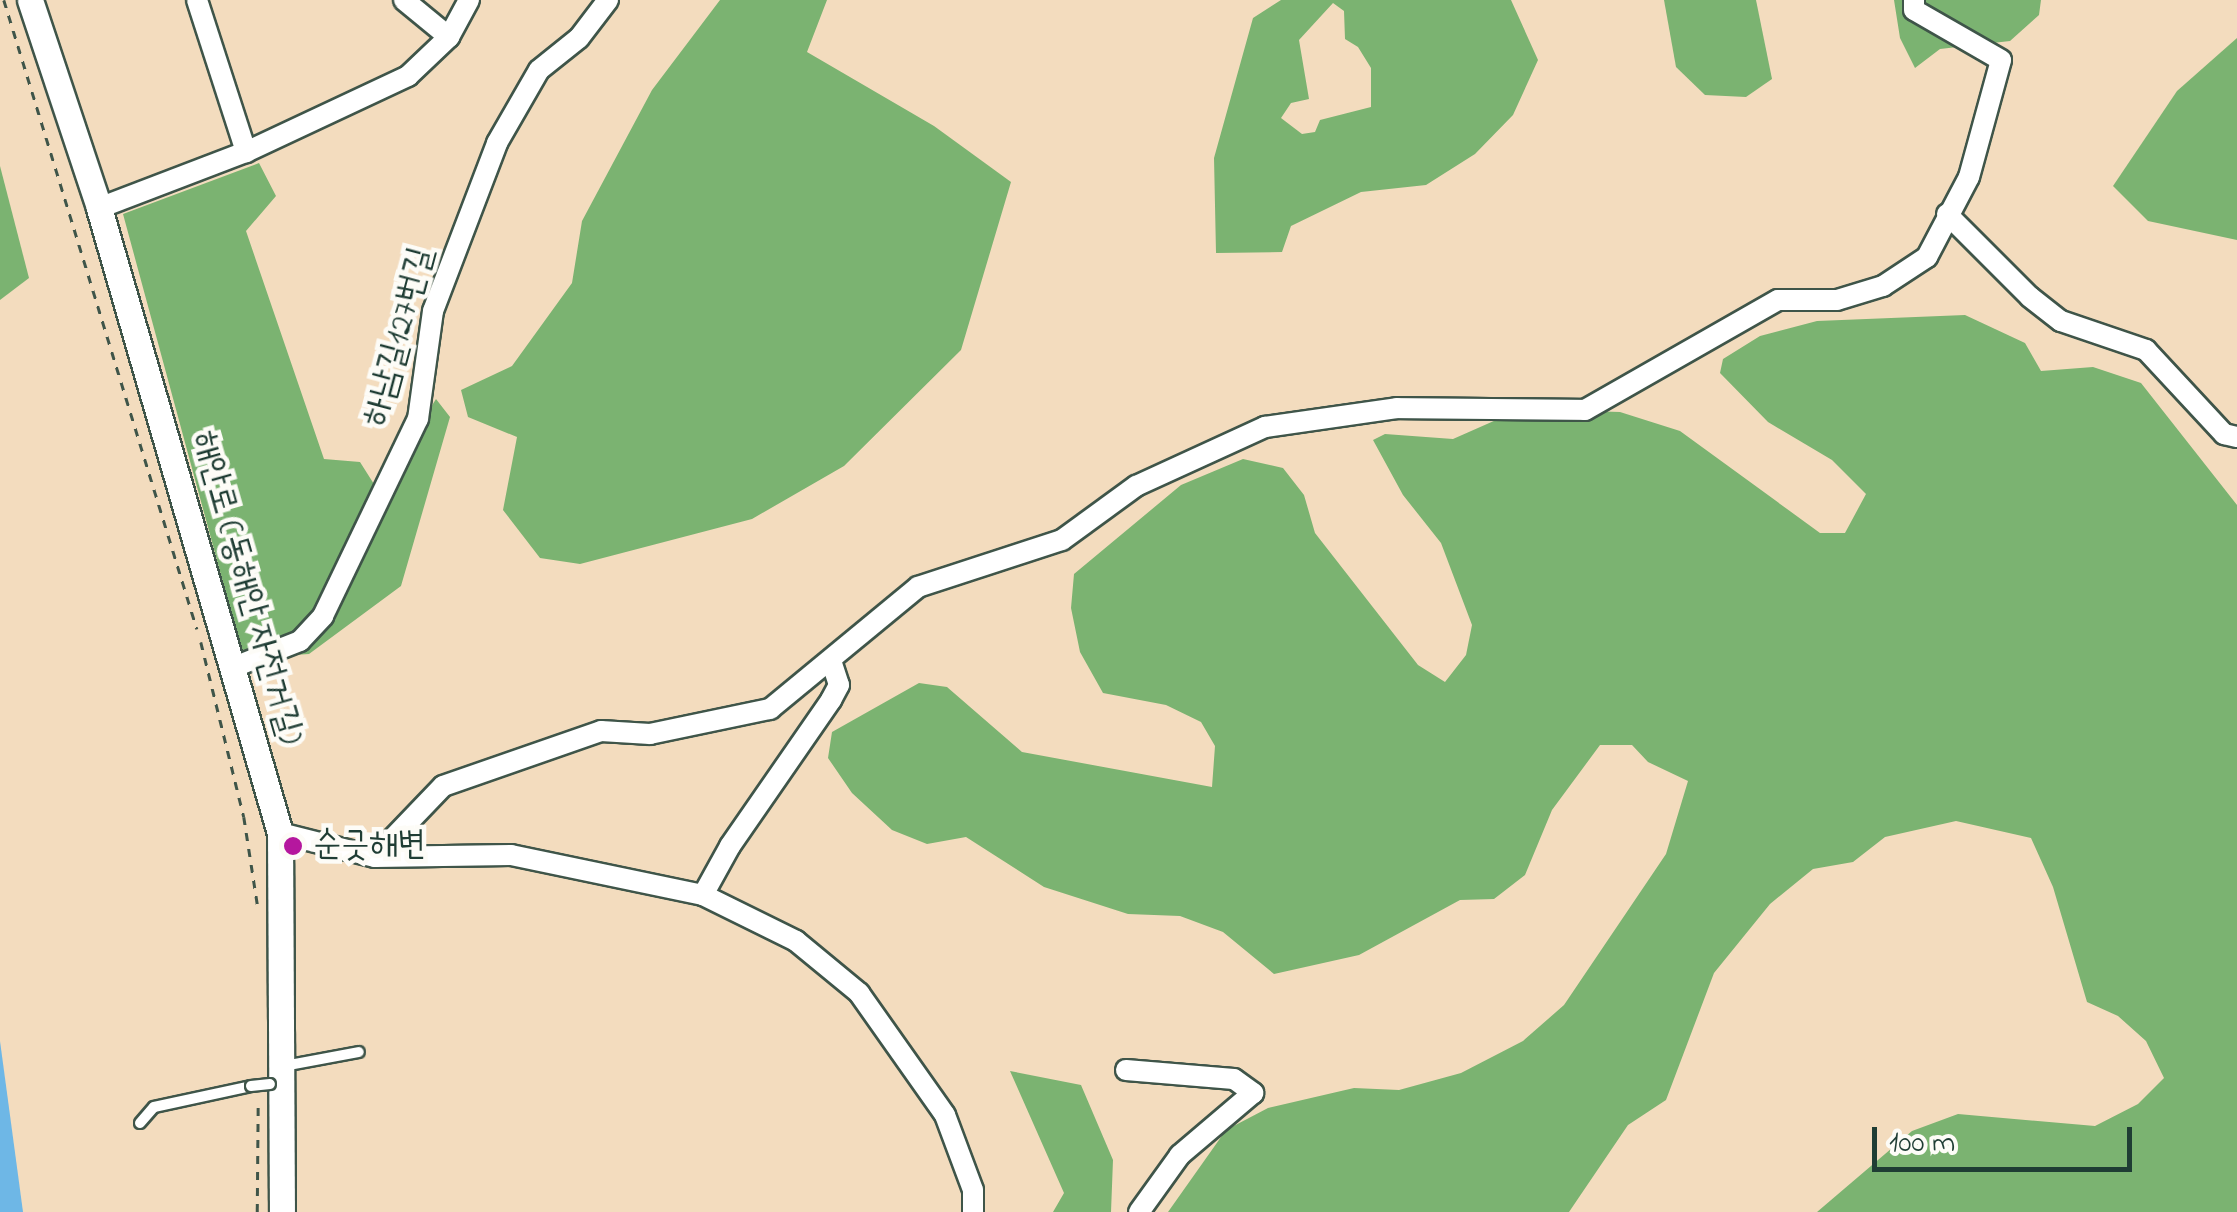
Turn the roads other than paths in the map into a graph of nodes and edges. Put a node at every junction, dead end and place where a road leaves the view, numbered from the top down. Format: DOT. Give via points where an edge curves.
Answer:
graph roads {
  1 [pos="30,0"];
  2 [pos="197,0"];
  3 [pos="404,0"];
  4 [pos="469,0"];
  5 [pos="608,0"];
  6 [pos="1914,0"];
  7 [pos="450,37"];
  8 [pos="246,152"];
  9 [pos="99,208"];
  10 [pos="1947,214"];
  11 [pos="2237,437"];
  12 [pos="831,661"];
  13 [pos="234,667"];
  14 [pos="280,833"];
  15 [pos="376,858"];
  16 [pos="704,895"];
  17 [pos="358,1052"];
  18 [pos="1126,1070"];
  19 [pos="278,1077"];
  20 [pos="140,1123"];
  21 [pos="282,1212"];
  22 [pos="973,1212"];
  23 [pos="1139,1212"];
  1 -- 9 [label="street, 해안로 (동해안 자전거길)"];
  2 -- 8 [label="street"];
  3 -- 7 [label="street"];
  4 -- 7 [label="street"];
  5 -- 13 [label="street, 하남길127번길" via="579,38 539,70 498,142 433,312 418,419 323,616 300,641"];
  6 -- 10 [label="street" via="1914,10 2000,60 1969,177"];
  7 -- 8 [label="street" via="408,76"];
  8 -- 9 [label="street"];
  9 -- 13 [label="street, 해안로 (동해안 자전거길)"];
  10 -- 11 [label="street" via="2061,321 2146,350 2224,434"];
  10 -- 12 [label="street" via="1927,257 1884,286 1837,300 1778,300 1585,410 1397,408 1265,426 1136,486 1062,540 918,588"];
  12 -- 15 [label="street" via="770,709 741,719 650,734 600,731 443,786"];
  12 -- 16 [label="street" via="839,685 831,700"];
  13 -- 14 [label="street, 해안로 (동해안 자전거길)"];
  14 -- 15 [label="street"];
  14 -- 19 [label="street, 해안로 (동해안 자전거길)"];
  15 -- 16 [label="street" via="511,855"];
  16 -- 22 [label="street" via="796,941 859,993 945,1115 973,1190"];
  17 -- 19 [label="lane"];
  18 -- 23 [label="street" via="1234,1079 1253,1093 1180,1155"];
  19 -- 20 [label="lane, bridge" via="255,1089 154,1107"];
  19 -- 21 [label="street, 해안로 (동해안 자전거길)"];
}
